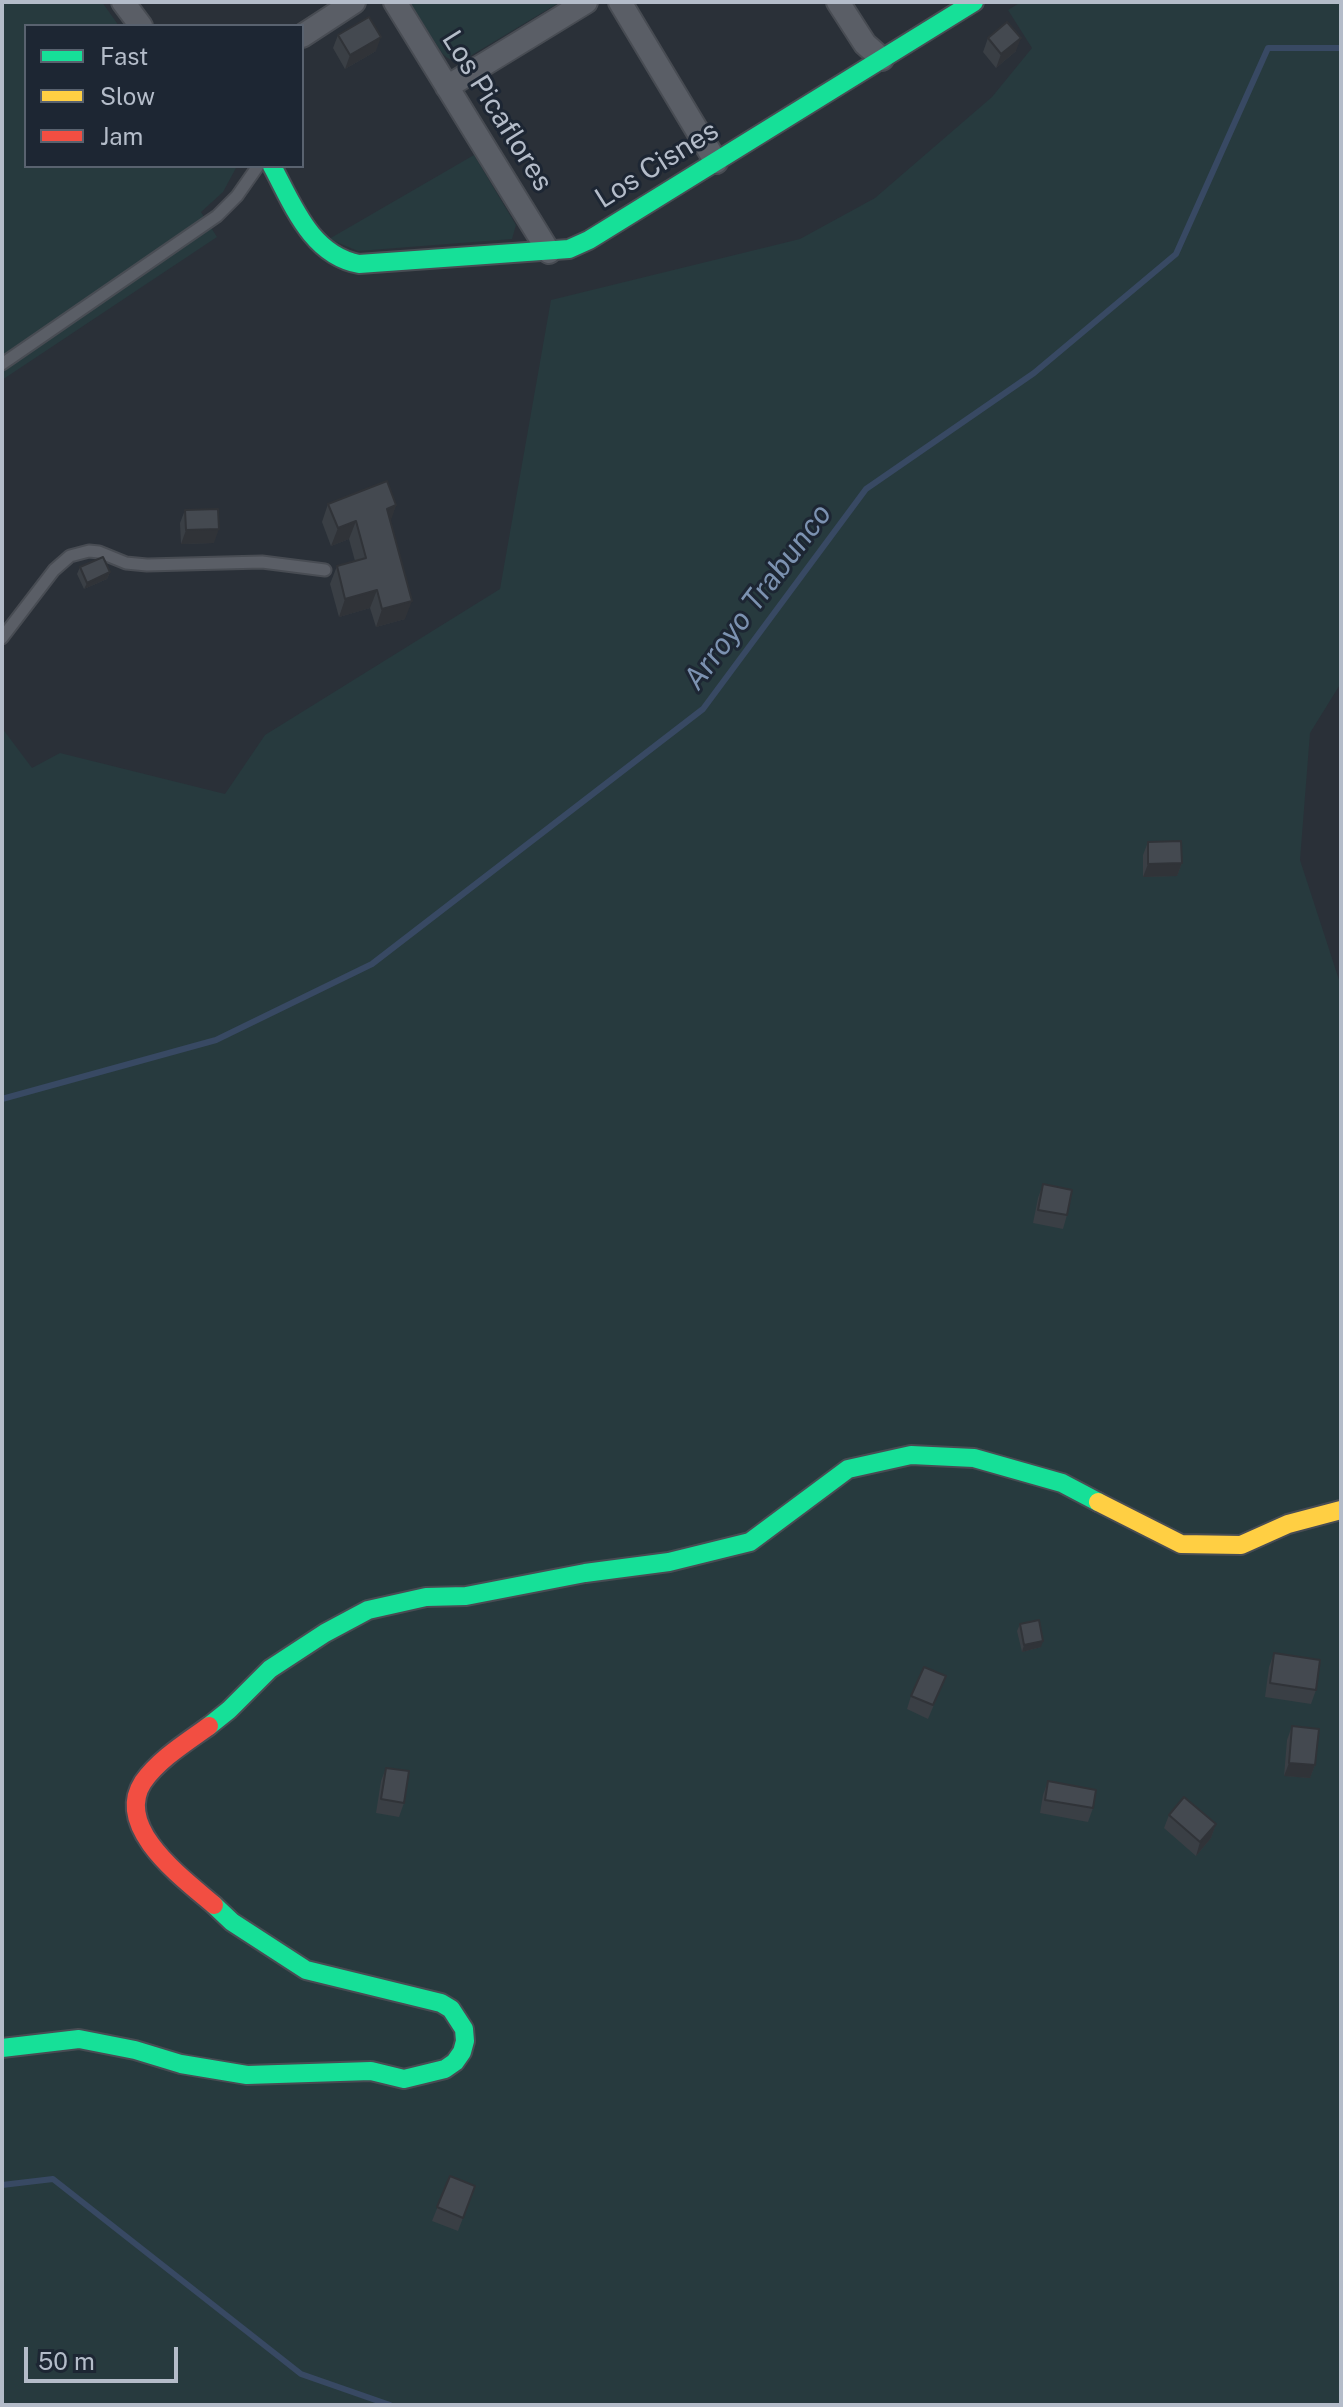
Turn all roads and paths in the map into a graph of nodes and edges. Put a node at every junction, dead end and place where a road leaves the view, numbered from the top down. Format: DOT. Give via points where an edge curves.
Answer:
graph roads {
  1 [pos="123,2"];
  2 [pos="354,2"];
  3 [pos="395,2"];
  4 [pos="586,2"];
  5 [pos="620,2"];
  6 [pos="838,2"];
  7 [pos="856,2"];
  8 [pos="974,2"];
  9 [pos="140,24"];
  10 [pos="304,35"];
  11 [pos="882,59"];
  12 [pos="447,87"];
  13 [pos="716,162"];
  14 [pos="257,168"];
  15 [pos="273,168"];
  16 [pos="549,252"];
  17 [pos="2,364"];
  18 [pos="325,570"];
  19 [pos="2,638"];
  20 [pos="1341,1510"];
  21 [pos="2,2048"];
  1 -- 9 [label="street"];
  2 -- 10 [label="street"];
  3 -- 12 [label="street, Los Picaflores"];
  4 -- 12 [label="street"];
  5 -- 13 [label="street"];
  6 -- 11 [label="street" via="865,44"];
  7 -- 11 [label="street"];
  8 -- 11 [label="street, Los Cisnes"];
  11 -- 13 [label="street, Los Cisnes"];
  12 -- 16 [label="street, Los Picaflores"];
  13 -- 16 [label="street, Los Cisnes" via="589,240"];
  14 -- 17 [label="lane" via="217,216"];
  15 -- 16 [label="street, Los Cisnes" via="314,238 334,259 359,264"];
  18 -- 19 [label="lane" via="262,562 147,565 99,552 79,553 62,561"];
  20 -- 21 [label="street" via="1288,1524 1241,1545 1181,1544 1062,1483 974,1458 911,1455 848,1469 750,1542 669,1562 368,1610 270,1669 229,1710 161,1763 137,1795 139,1825 160,1857 232,1922 306,1970 451,2009 465,2041 455,2062 404,2079 371,2071 247,2075 79,2039"];
}
